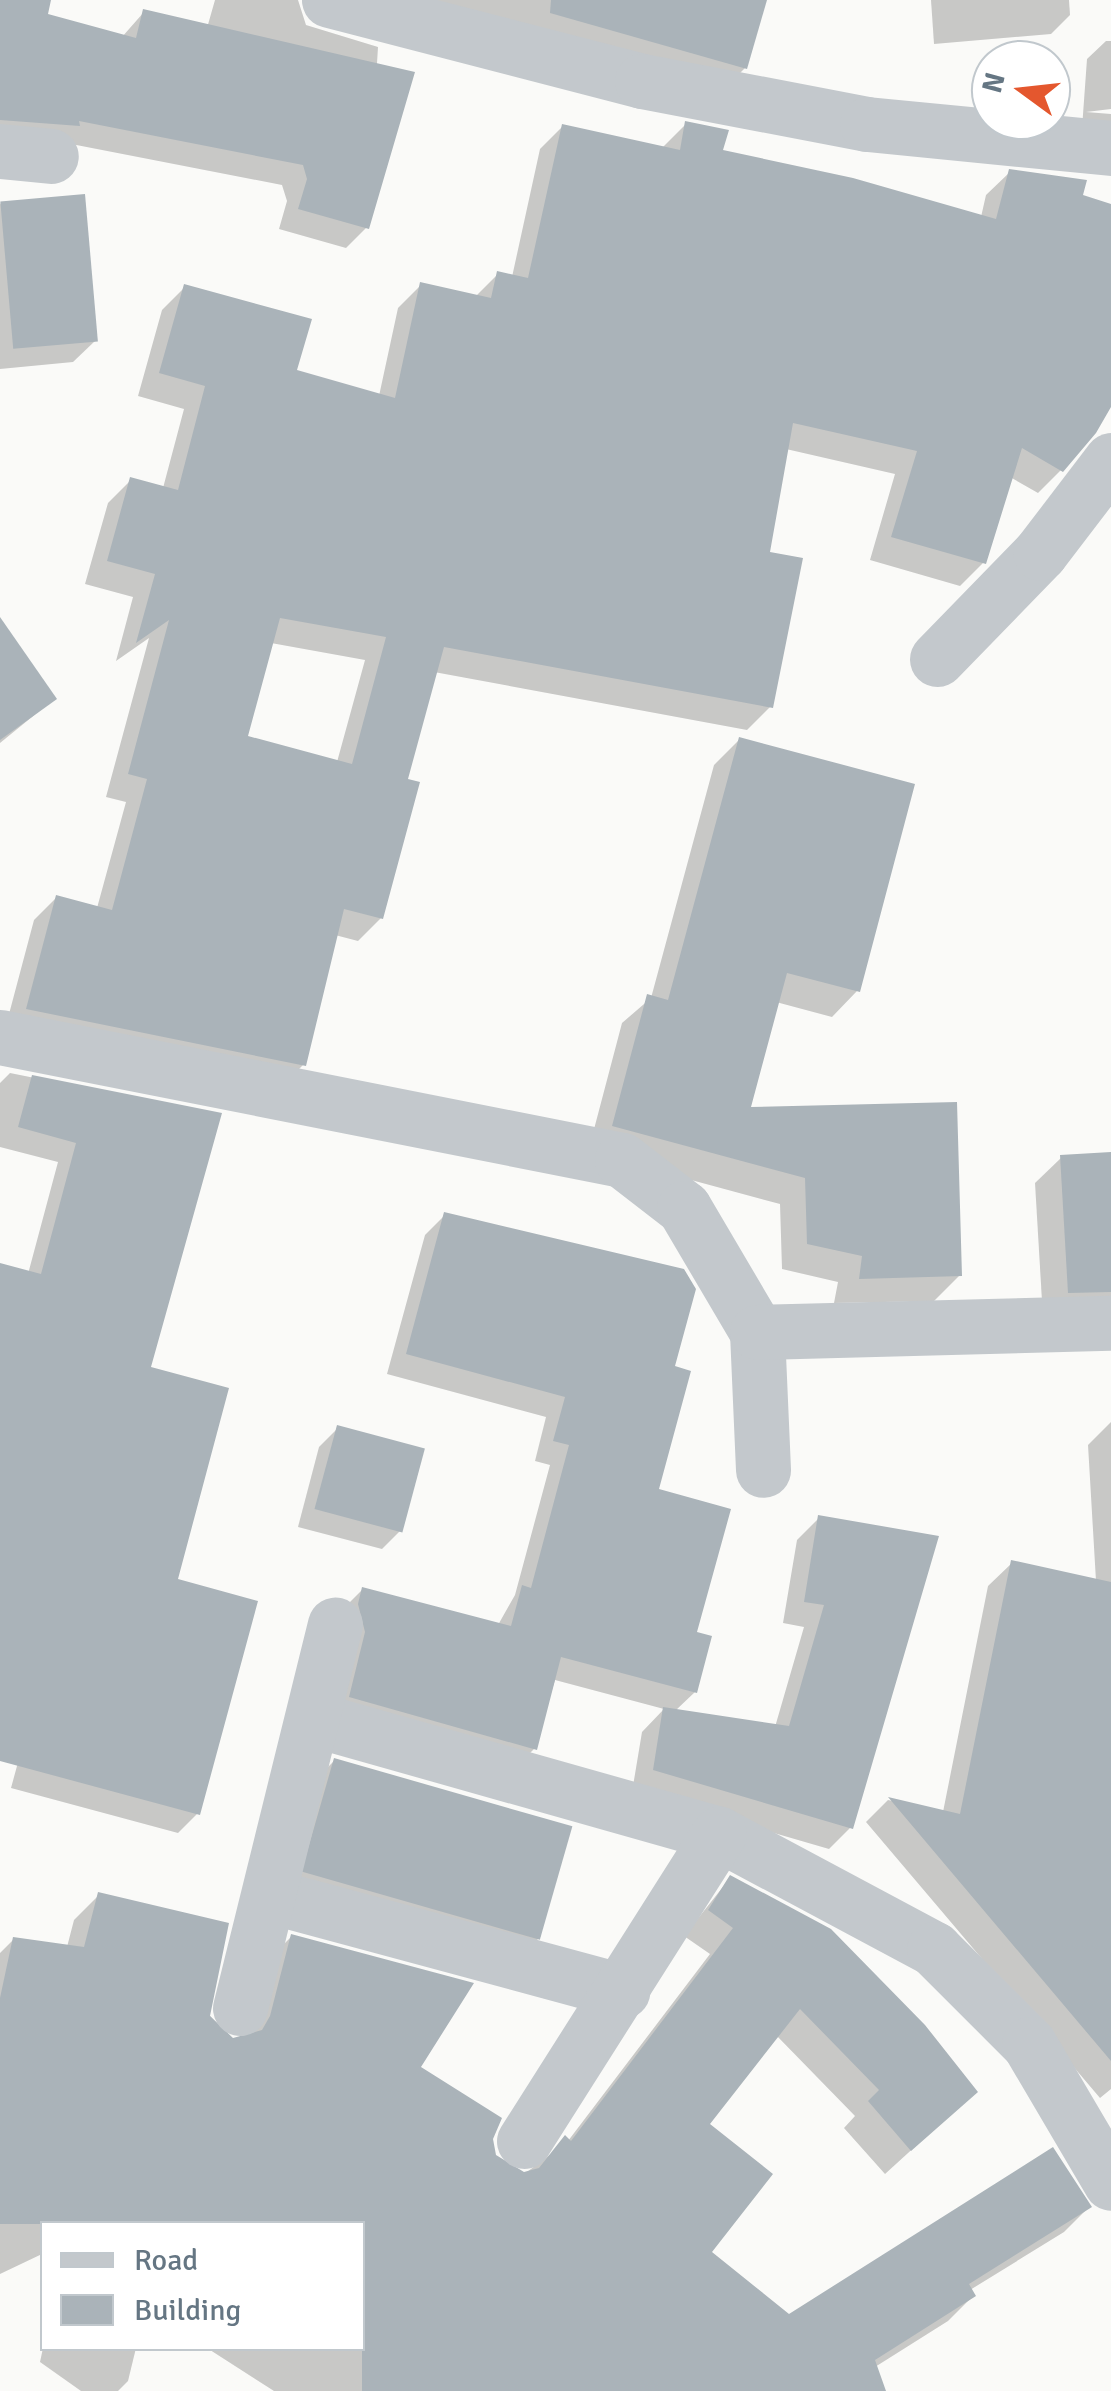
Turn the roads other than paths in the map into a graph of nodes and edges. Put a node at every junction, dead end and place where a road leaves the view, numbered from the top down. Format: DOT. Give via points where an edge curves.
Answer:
graph roads {
  1 [pos="329,0"];
  2 [pos="1111,148"];
  3 [pos="1111,460"];
  4 [pos="937,660"];
  5 [pos="0,1037"];
  6 [pos="1111,1323"];
  7 [pos="757,1332"];
  8 [pos="763,1470"];
  9 [pos="336,1624"];
  10 [pos="313,1718"];
  11 [pos="719,1834"];
  12 [pos="270,1896"];
  13 [pos="622,1991"];
  14 [pos="240,2008"];
  15 [pos="524,2141"];
  16 [pos="1111,2183"];
  1 -- 2 [label="street" via="642,81 848,121"];
  3 -- 4 [label="street" via="1040,552"];
  5 -- 7 [label="street" via="622,1160 684,1208"];
  6 -- 7 [label="street"];
  7 -- 8 [label="street"];
  9 -- 10 [label="street"];
  10 -- 11 [label="street"];
  10 -- 12 [label="street"];
  11 -- 13 [label="street"];
  11 -- 16 [label="street" via="934,1949 1029,2044"];
  12 -- 13 [label="street"];
  12 -- 14 [label="street"];
  13 -- 15 [label="street"];
}
